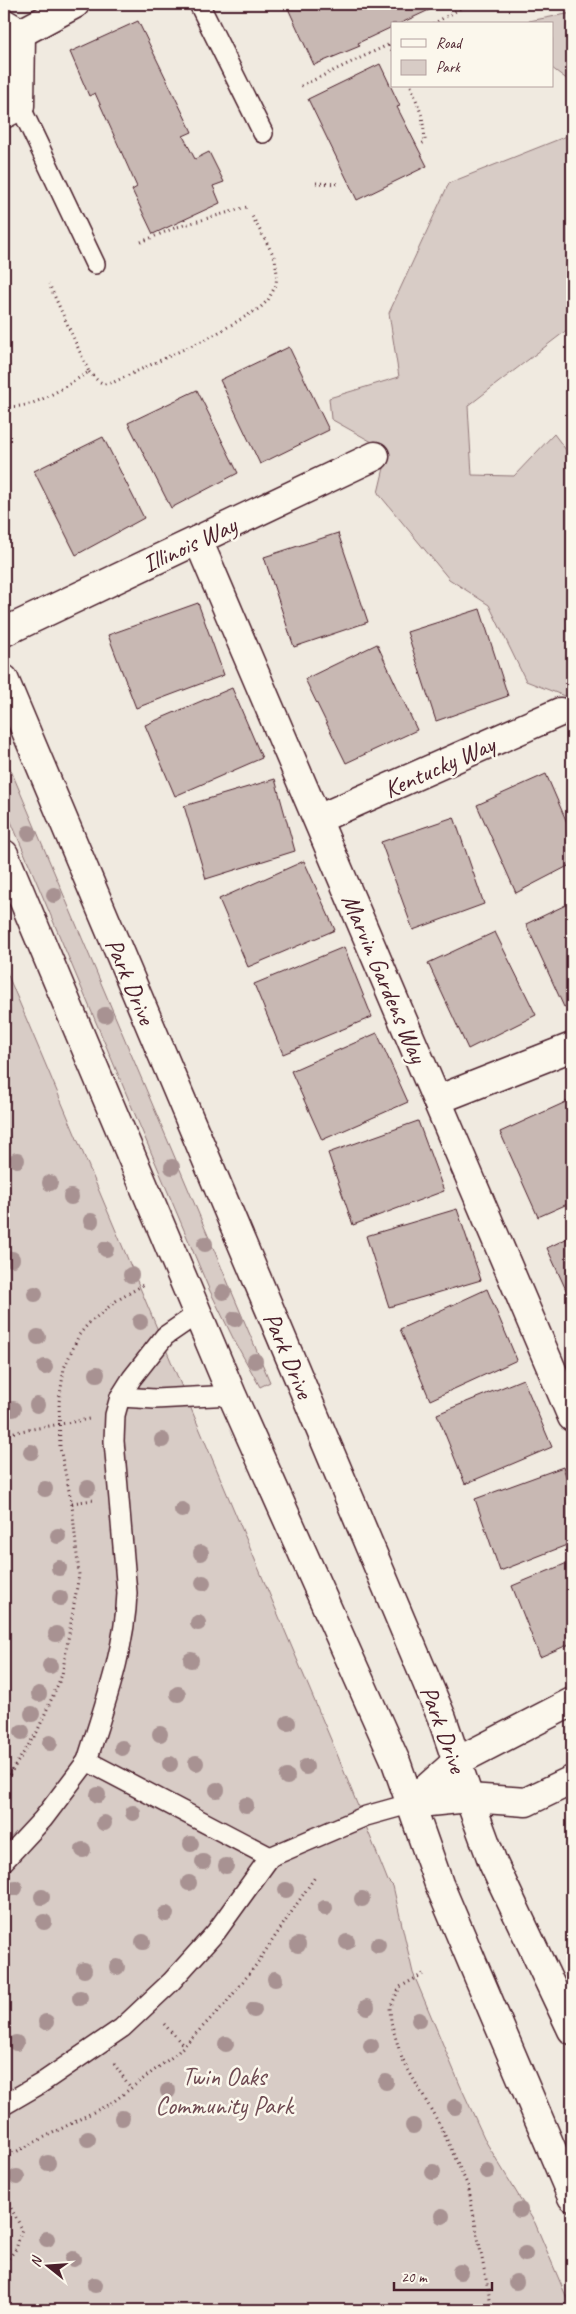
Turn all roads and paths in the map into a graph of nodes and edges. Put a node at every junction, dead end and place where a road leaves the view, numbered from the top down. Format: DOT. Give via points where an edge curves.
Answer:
graph roads {
  1 [pos="75,4"];
  2 [pos="199,4"];
  3 [pos="468,4"];
  4 [pos="436,22"];
  5 [pos="12,28"];
  6 [pos="391,44"];
  7 [pos="301,86"];
  8 [pos="412,88"];
  9 [pos="12,110"];
  10 [pos="264,133"];
  11 [pos="419,145"];
  12 [pos="316,184"];
  13 [pos="341,184"];
  14 [pos="247,207"];
  15 [pos="252,216"];
  16 [pos="141,242"];
  17 [pos="95,264"];
  18 [pos="50,284"];
  19 [pos="89,372"];
  20 [pos="4,406"];
  21 [pos="375,456"];
  22 [pos="198,540"];
  23 [pos="4,632"];
  24 [pos="4,679"];
  25 [pos="560,712"];
  26 [pos="318,819"];
  27 [pos="4,854"];
  28 [pos="572,1047"];
  29 [pos="437,1100"];
  30 [pos="143,1285"];
  31 [pos="198,1314"];
  32 [pos="232,1395"];
  33 [pos="570,1403"];
  34 [pos="117,1406"];
  35 [pos="60,1424"];
  36 [pos="4,1434"];
  37 [pos="572,1702"];
  38 [pos="87,1761"];
  39 [pos="456,1762"];
  40 [pos="572,1780"];
  41 [pos="4,1783"];
  42 [pos="468,1798"];
  43 [pos="409,1804"];
  44 [pos="270,1857"];
  45 [pos="4,1860"];
  46 [pos="315,1877"];
  47 [pos="423,1974"];
  48 [pos="572,2030"];
  49 [pos="4,2105"];
  50 [pos="4,2158"];
  51 [pos="4,2195"];
  52 [pos="572,2197"];
  53 [pos="4,2264"];
  54 [pos="492,2310"];
  1 -- 5 [label="main road"];
  2 -- 10 [label="lane"];
  3 -- 4 [label="path"];
  5 -- 9 [label="main road"];
  6 -- 7 [label="path"];
  8 -- 11 [label="path" via="422,116 425,139"];
  9 -- 17 [label="lane"];
  12 -- 13 [label="path"];
  14 -- 16 [label="path" via="177,227"];
  15 -- 19 [label="path" via="275,258 277,274 272,294 260,308 214,335 114,382 104,384"];
  18 -- 19 [label="path"];
  19 -- 20 [label="path" via="30,404"];
  21 -- 22 [label="main road, Illinois Way"];
  22 -- 23 [label="main road, Illinois Way"];
  22 -- 26 [label="main road, Marvin Gardens Way"];
  24 -- 39 [label="main road, Park Drive" via="442,1718"];
  25 -- 26 [label="main road, Kentucky Way"];
  26 -- 29 [label="main road, Marvin Gardens Way"];
  27 -- 31 [label="main road"];
  28 -- 29 [label="main road"];
  29 -- 33 [label="main road, Marvin Gardens Way"];
  30 -- 35 [label="path" via="101,1312 79,1335 62,1375"];
  31 -- 32 [label="main road"];
  31 -- 34 [label="lane" via="165,1336 132,1378"];
  32 -- 34 [label="lane" via="154,1399"];
  32 -- 43 [label="main road" via="396,1762"];
  34 -- 35 [label="path"];
  34 -- 38 [label="lane" via="114,1441 125,1560 126,1615 109,1690"];
  35 -- 36 [label="path"];
  35 -- 41 [label="path" via="60,1448 72,1505 79,1575 62,1675 37,1732"];
  37 -- 39 [label="main road"];
  38 -- 44 [label="lane"];
  38 -- 45 [label="lane" via="43,1819"];
  39 -- 42 [label="main road, Park Drive"];
  39 -- 43 [label="main road"];
  40 -- 42 [label="main road" via="526,1802"];
  42 -- 43 [label="main road"];
  42 -- 48 [label="main road, Park Drive" via="493,1863"];
  43 -- 44 [label="lane" via="366,1816"];
  43 -- 52 [label="main road"];
  44 -- 49 [label="lane" via="216,1932 122,2028"];
  46 -- 50 [label="path" via="250,1973 226,2003 176,2053 114,2102"];
  47 -- 54 [label="path" via="400,1987 390,2008 390,2022 402,2059 442,2127 468,2186"];
  51 -- 53 [label="path" via="22,2229 16,2248"];
}
